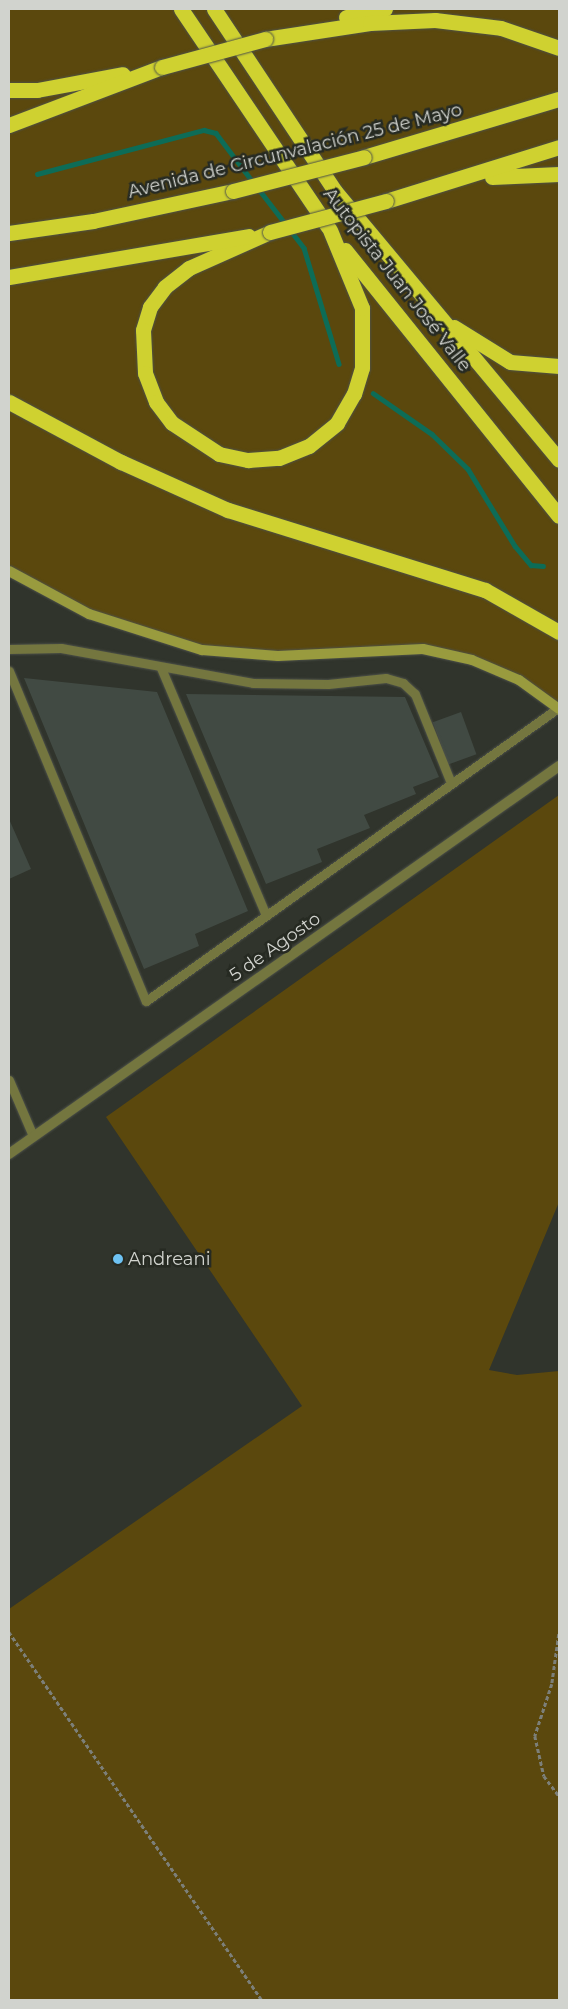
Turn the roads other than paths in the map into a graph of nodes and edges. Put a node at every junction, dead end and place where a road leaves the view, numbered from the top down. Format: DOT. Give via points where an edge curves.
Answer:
graph roads {
  1 [pos="181,9"];
  2 [pos="214,9"];
  3 [pos="385,9"];
  4 [pos="265,39"];
  5 [pos="559,48"];
  6 [pos="162,67"];
  7 [pos="9,90"];
  8 [pos="559,99"];
  9 [pos="9,126"];
  10 [pos="559,147"];
  11 [pos="559,174"];
  12 [pos="446,184"];
  13 [pos="330,230"];
  14 [pos="270,232"];
  15 [pos="9,233"];
  16 [pos="9,277"];
  17 [pos="426,303"];
  18 [pos="559,366"];
  19 [pos="9,402"];
  20 [pos="559,460"];
  21 [pos="559,516"];
  22 [pos="9,570"];
  23 [pos="559,632"];
  24 [pos="9,649"];
  25 [pos="161,668"];
  26 [pos="9,671"];
  27 [pos="558,708"];
  28 [pos="559,766"];
  29 [pos="451,784"];
  30 [pos="266,915"];
  31 [pos="9,1080"];
  32 [pos="33,1136"];
  33 [pos="9,1154"];
  1 -- 13 [label="highway, Autopista Juan José Valle"];
  2 -- 17 [label="highway, Autopista Juan José Valle" via="335,190"];
  3 -- 4 [label="highway"];
  4 -- 5 [label="highway" via="370,23 435,20 501,28"];
  4 -- 6 [label="highway, bridge"];
  6 -- 7 [label="highway" via="37,90"];
  6 -- 9 [label="highway"];
  8 -- 15 [label="highway, Avenida de Circunvalación 25 de Mayo, bridge" via="364,157 232,190 93,221"];
  10 -- 12 [label="highway"];
  11 -- 12 [label="highway" via="520,173"];
  12 -- 14 [label="highway, bridge"];
  13 -- 14 [label="highway" via="362,308 362,368 354,394 337,423 309,446 280,458 248,460 219,454 172,423 156,402 145,373 143,330 150,307 165,287 189,268"];
  13 -- 21 [label="highway, Autopista Juan José Valle"];
  14 -- 16 [label="highway"];
  17 -- 18 [label="highway" via="486,350 510,362"];
  17 -- 20 [label="highway, Autopista Juan José Valle"];
  19 -- 23 [label="highway" via="121,462 228,510 485,590"];
  22 -- 27 [label="main road" via="89,614 202,650 278,656 423,649 487,666 519,680"];
  24 -- 25 [label="lane" via="61,648"];
  25 -- 29 [label="lane" via="253,683 328,684 386,678 403,683 415,694"];
  25 -- 30 [label="lane"];
  26 -- 30 [label="lane" via="146,1001"];
  27 -- 29 [label="lane"];
  28 -- 32 [label="street, 5 de Agosto"];
  29 -- 30 [label="lane"];
  31 -- 32 [label="lane"];
  32 -- 33 [label="street, 5 de Agosto"];
}
